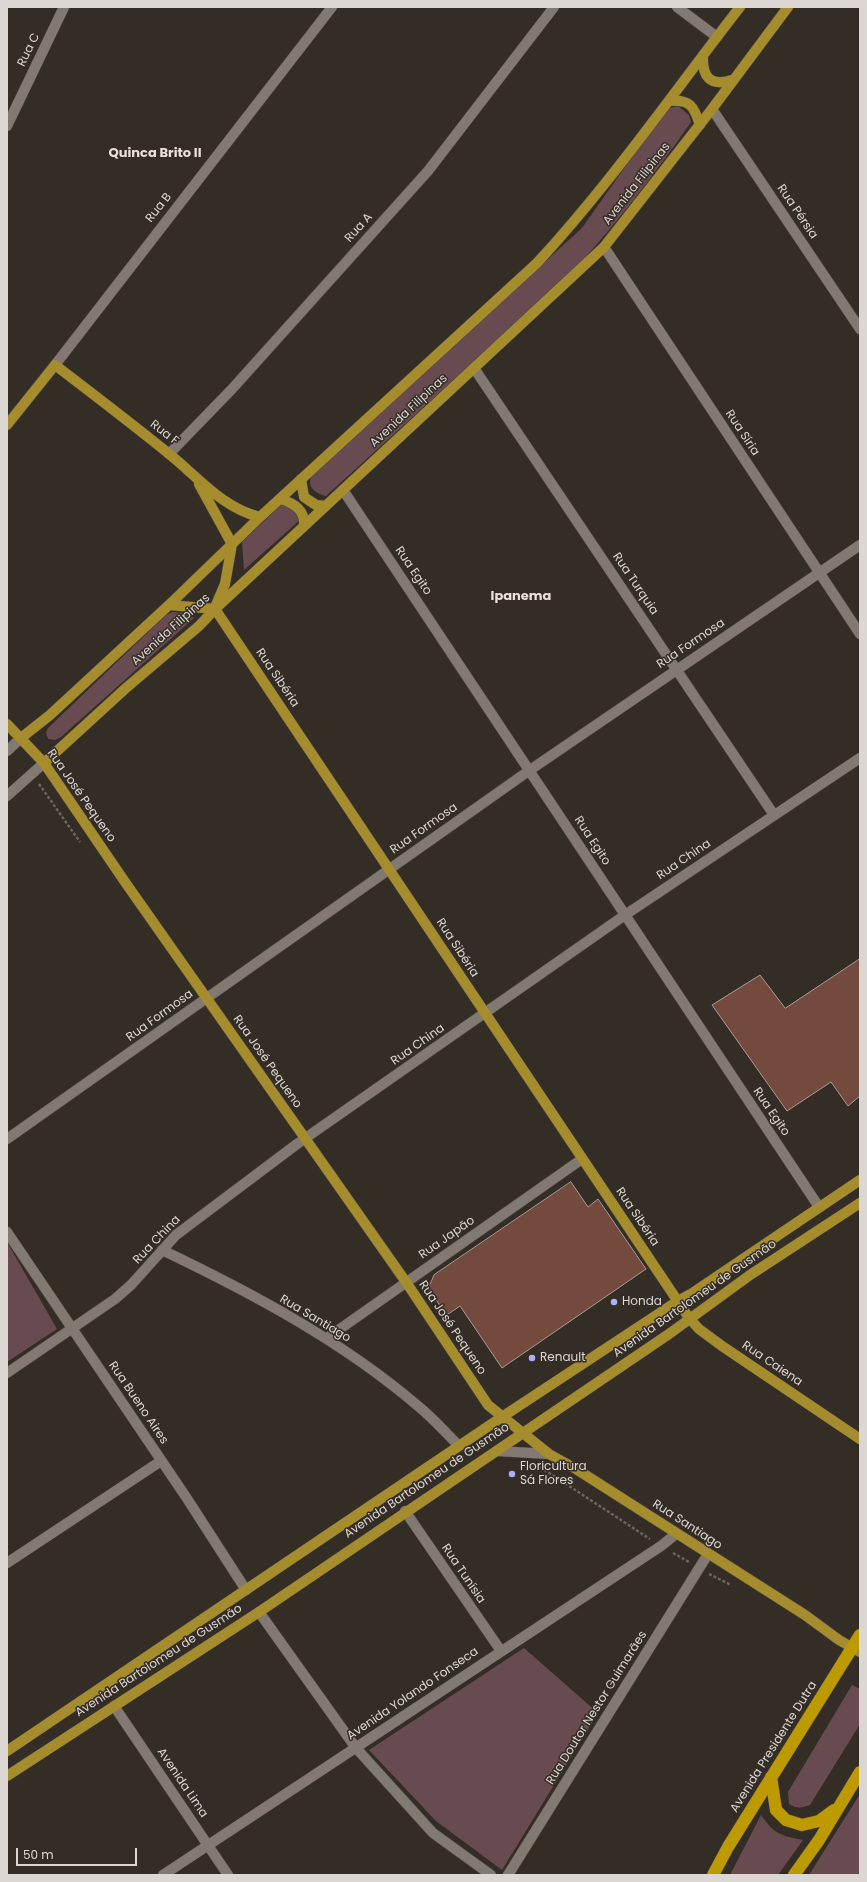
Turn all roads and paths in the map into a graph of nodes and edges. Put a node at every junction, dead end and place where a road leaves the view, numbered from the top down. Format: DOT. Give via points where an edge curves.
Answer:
graph roads {
  1 [pos="64,7"];
  2 [pos="332,7"];
  3 [pos="554,7"];
  4 [pos="677,7"];
  5 [pos="740,7"];
  6 [pos="788,7"];
  7 [pos="717,37"];
  8 [pos="703,56"];
  9 [pos="732,80"];
  10 [pos="669,101"];
  11 [pos="712,109"];
  12 [pos="700,125"];
  13 [pos="7,126"];
  14 [pos="604,246"];
  15 [pos="860,329"];
  16 [pos="55,365"];
  17 [pos="474,368"];
  18 [pos="7,425"];
  19 [pos="169,454"];
  20 [pos="197,479"];
  21 [pos="301,479"];
  22 [pos="343,490"];
  23 [pos="280,499"];
  24 [pos="326,506"];
  25 [pos="260,517"];
  26 [pos="304,525"];
  27 [pos="232,544"];
  28 [pos="860,545"];
  29 [pos="819,572"];
  30 [pos="169,605"];
  31 [pos="214,609"];
  32 [pos="860,634"];
  33 [pos="677,670"];
  34 [pos="7,724"];
  35 [pos="21,738"];
  36 [pos="7,752"];
  37 [pos="860,758"];
  38 [pos="44,763"];
  39 [pos="530,770"];
  40 [pos="7,796"];
  41 [pos="774,816"];
  42 [pos="390,869"];
  43 [pos="625,915"];
  44 [pos="206,998"];
  45 [pos="485,1014"];
  46 [pos="305,1138"];
  47 [pos="7,1139"];
  48 [pos="582,1159"];
  49 [pos="860,1180"];
  50 [pos="860,1203"];
  51 [pos="819,1208"];
  52 [pos="7,1232"];
  53 [pos="162,1250"];
  54 [pos="406,1282"];
  55 [pos="678,1301"];
  56 [pos="690,1318"];
  57 [pos="72,1329"];
  58 [pos="326,1338"];
  59 [pos="7,1373"];
  60 [pos="506,1414"];
  61 [pos="521,1433"];
  62 [pos="860,1439"];
  63 [pos="459,1446"];
  64 [pos="497,1450"];
  65 [pos="549,1454"];
  66 [pos="161,1461"];
  67 [pos="405,1512"];
  68 [pos="676,1534"];
  69 [pos="708,1554"];
  70 [pos="7,1563"];
  71 [pos="246,1590"];
  72 [pos="259,1612"];
  73 [pos="860,1635"];
  74 [pos="856,1649"];
  75 [pos="501,1651"];
  76 [pos="114,1706"];
  77 [pos="356,1748"];
  78 [pos="7,1751"];
  79 [pos="860,1772"];
  80 [pos="7,1776"];
  81 [pos="771,1777"];
  82 [pos="839,1807"];
  83 [pos="209,1844"];
  84 [pos="163,1875"];
  85 [pos="228,1875"];
  86 [pos="491,1875"];
  87 [pos="508,1875"];
  88 [pos="713,1875"];
  89 [pos="794,1875"];
  1 -- 13 [label="street, Rua C"];
  2 -- 16 [label="street, Rua B"];
  3 -- 19 [label="street, Rua A" via="428,171 232,390"];
  4 -- 7 [label="street"];
  5 -- 7 [label="main road, Avenida Filipinas"];
  6 -- 9 [label="main road, Avenida Filipinas"];
  7 -- 8 [label="main road, Avenida Filipinas"];
  8 -- 9 [label="main road" via="703,67 707,77 714,82"];
  8 -- 10 [label="main road, Avenida Filipinas"];
  9 -- 11 [label="main road, Avenida Filipinas"];
  10 -- 12 [label="main road" via="681,100 690,104 695,109"];
  10 -- 21 [label="main road, Avenida Filipinas" via="616,171 565,233 536,263"];
  11 -- 12 [label="main road, Avenida Filipinas"];
  11 -- 15 [label="street, Rua Pérsia"];
  12 -- 14 [label="main road, Avenida Filipinas"];
  14 -- 17 [label="main road, Avenida Filipinas"];
  14 -- 29 [label="street, Rua Síria"];
  16 -- 18 [label="main road, Rua B"];
  16 -- 19 [label="main road, Rua F"];
  17 -- 22 [label="main road, Avenida Filipinas"];
  17 -- 33 [label="street, Rua Turquia"];
  19 -- 20 [label="main road, Rua F"];
  20 -- 25 [label="main road, Rua F" via="234,508"];
  20 -- 27 [label="main road"];
  21 -- 23 [label="main road, Avenida Filipinas"];
  21 -- 24 [label="main road" via="304,497 316,505"];
  22 -- 24 [label="main road, Avenida Filipinas"];
  22 -- 39 [label="street, Rua Egito"];
  23 -- 25 [label="main road, Avenida Filipinas"];
  23 -- 26 [label="main road" via="300,509"];
  24 -- 26 [label="main road, Avenida Filipinas"];
  25 -- 27 [label="main road, Avenida Filipinas"];
  26 -- 31 [label="main road, Avenida Filipinas"];
  27 -- 30 [label="main road, Avenida Filipinas"];
  27 -- 31 [label="main road" via="225,584"];
  28 -- 29 [label="street, Rua Formosa"];
  29 -- 32 [label="street, Rua Síria"];
  29 -- 33 [label="street, Rua Formosa"];
  30 -- 31 [label="main road"];
  30 -- 35 [label="main road, Avenida Filipinas" via="50,715"];
  31 -- 38 [label="main road, Avenida Filipinas" via="199,626"];
  31 -- 42 [label="main road, Rua Sibéria"];
  33 -- 39 [label="street, Rua Formosa"];
  33 -- 41 [label="street, Rua Turquia"];
  34 -- 35 [label="main road, Rua José Pequeno"];
  35 -- 36 [label="street, Avenida Filipinas"];
  35 -- 38 [label="main road, Rua José Pequeno"];
  37 -- 41 [label="street, Rua China"];
  38 -- 40 [label="street, Avenida Filipinas"];
  38 -- 44 [label="main road, Rua José Pequeno"];
  39 -- 42 [label="street, Rua Formosa"];
  39 -- 43 [label="street, Rua Egito"];
  41 -- 43 [label="street, Rua China"];
  42 -- 44 [label="street, Rua Formosa"];
  42 -- 45 [label="main road, Rua Sibéria"];
  43 -- 45 [label="street, Rua China"];
  43 -- 51 [label="street, Rua Egito"];
  44 -- 46 [label="main road, Rua José Pequeno"];
  44 -- 47 [label="street, Rua Formosa"];
  45 -- 46 [label="street, Rua China"];
  45 -- 48 [label="main road, Rua Sibéria"];
  46 -- 53 [label="street, Rua China" via="197,1218"];
  46 -- 54 [label="main road, Rua José Pequeno"];
  48 -- 54 [label="street, Rua Japão"];
  48 -- 55 [label="main road, Rua Sibéria"];
  49 -- 51 [label="main road, Avenida Bartolomeu de Gusmão"];
  50 -- 56 [label="main road, Avenida Bartolomeu de Gusmão"];
  51 -- 55 [label="main road, Avenida Bartolomeu de Gusmão"];
  52 -- 57 [label="street, Rua Bueno Aires"];
  53 -- 57 [label="street, Rua China" via="131,1285"];
  53 -- 58 [label="street, Rua Santiago"];
  54 -- 58 [label="street, Rua Japão"];
  54 -- 60 [label="main road, Rua José Pequeno" via="488,1405"];
  55 -- 56 [label="main road, Rua Caiena"];
  55 -- 60 [label="main road, Avenida Bartolomeu de Gusmão"];
  56 -- 61 [label="main road, Avenida Bartolomeu de Gusmão"];
  56 -- 62 [label="main road, Rua Caiena" via="699,1329 722,1346"];
  57 -- 59 [label="street, Rua China"];
  57 -- 66 [label="street, Rua Bueno Aires"];
  58 -- 63 [label="street, Rua Santiago" via="419,1406"];
  60 -- 61 [label="main road, Rua Santiago"];
  60 -- 63 [label="main road, Avenida Bartolomeu de Gusmão"];
  61 -- 64 [label="main road, Avenida Bartolomeu de Gusmão"];
  61 -- 65 [label="main road, Rua Santiago"];
  63 -- 71 [label="main road, Avenida Bartolomeu de Gusmão"];
  64 -- 65 [label="street"];
  64 -- 67 [label="main road, Avenida Bartolomeu de Gusmão"];
  65 -- 68 [label="main road, Rua Santiago"];
  66 -- 70 [label="street"];
  66 -- 71 [label="street, Rua Bueno Aires"];
  67 -- 72 [label="main road, Avenida Bartolomeu de Gusmão"];
  67 -- 75 [label="street, Rua Tunísia"];
  68 -- 69 [label="main road, Rua Santiago"];
  68 -- 75 [label="street, Avenida Yolando Fonseca"];
  69 -- 74 [label="main road, Rua Santiago"];
  69 -- 87 [label="street, Rua Doutor Nestor Guimarães"];
  71 -- 78 [label="main road, Avenida Bartolomeu de Gusmão"];
  72 -- 76 [label="main road, Avenida Bartolomeu de Gusmão"];
  72 -- 77 [label="street"];
  73 -- 74 [label="highway, Avenida Presidente Dutra"];
  74 -- 81 [label="highway, Avenida Presidente Dutra"];
  75 -- 77 [label="street, Avenida Yolando Fonseca"];
  76 -- 80 [label="main road, Avenida Bartolomeu de Gusmão"];
  76 -- 83 [label="street, Avenida Lima"];
  77 -- 83 [label="street, Avenida Yolando Fonseca"];
  77 -- 86 [label="street" via="433,1833"];
  79 -- 82 [label="highway"];
  81 -- 82 [label="highway" via="776,1810 786,1820 802,1826 819,1821"];
  81 -- 88 [label="highway, Avenida Presidente Dutra"];
  82 -- 89 [label="highway"];
  83 -- 84 [label="street, Avenida Yolando Fonseca"];
  83 -- 85 [label="street, Avenida Lima"];
}
